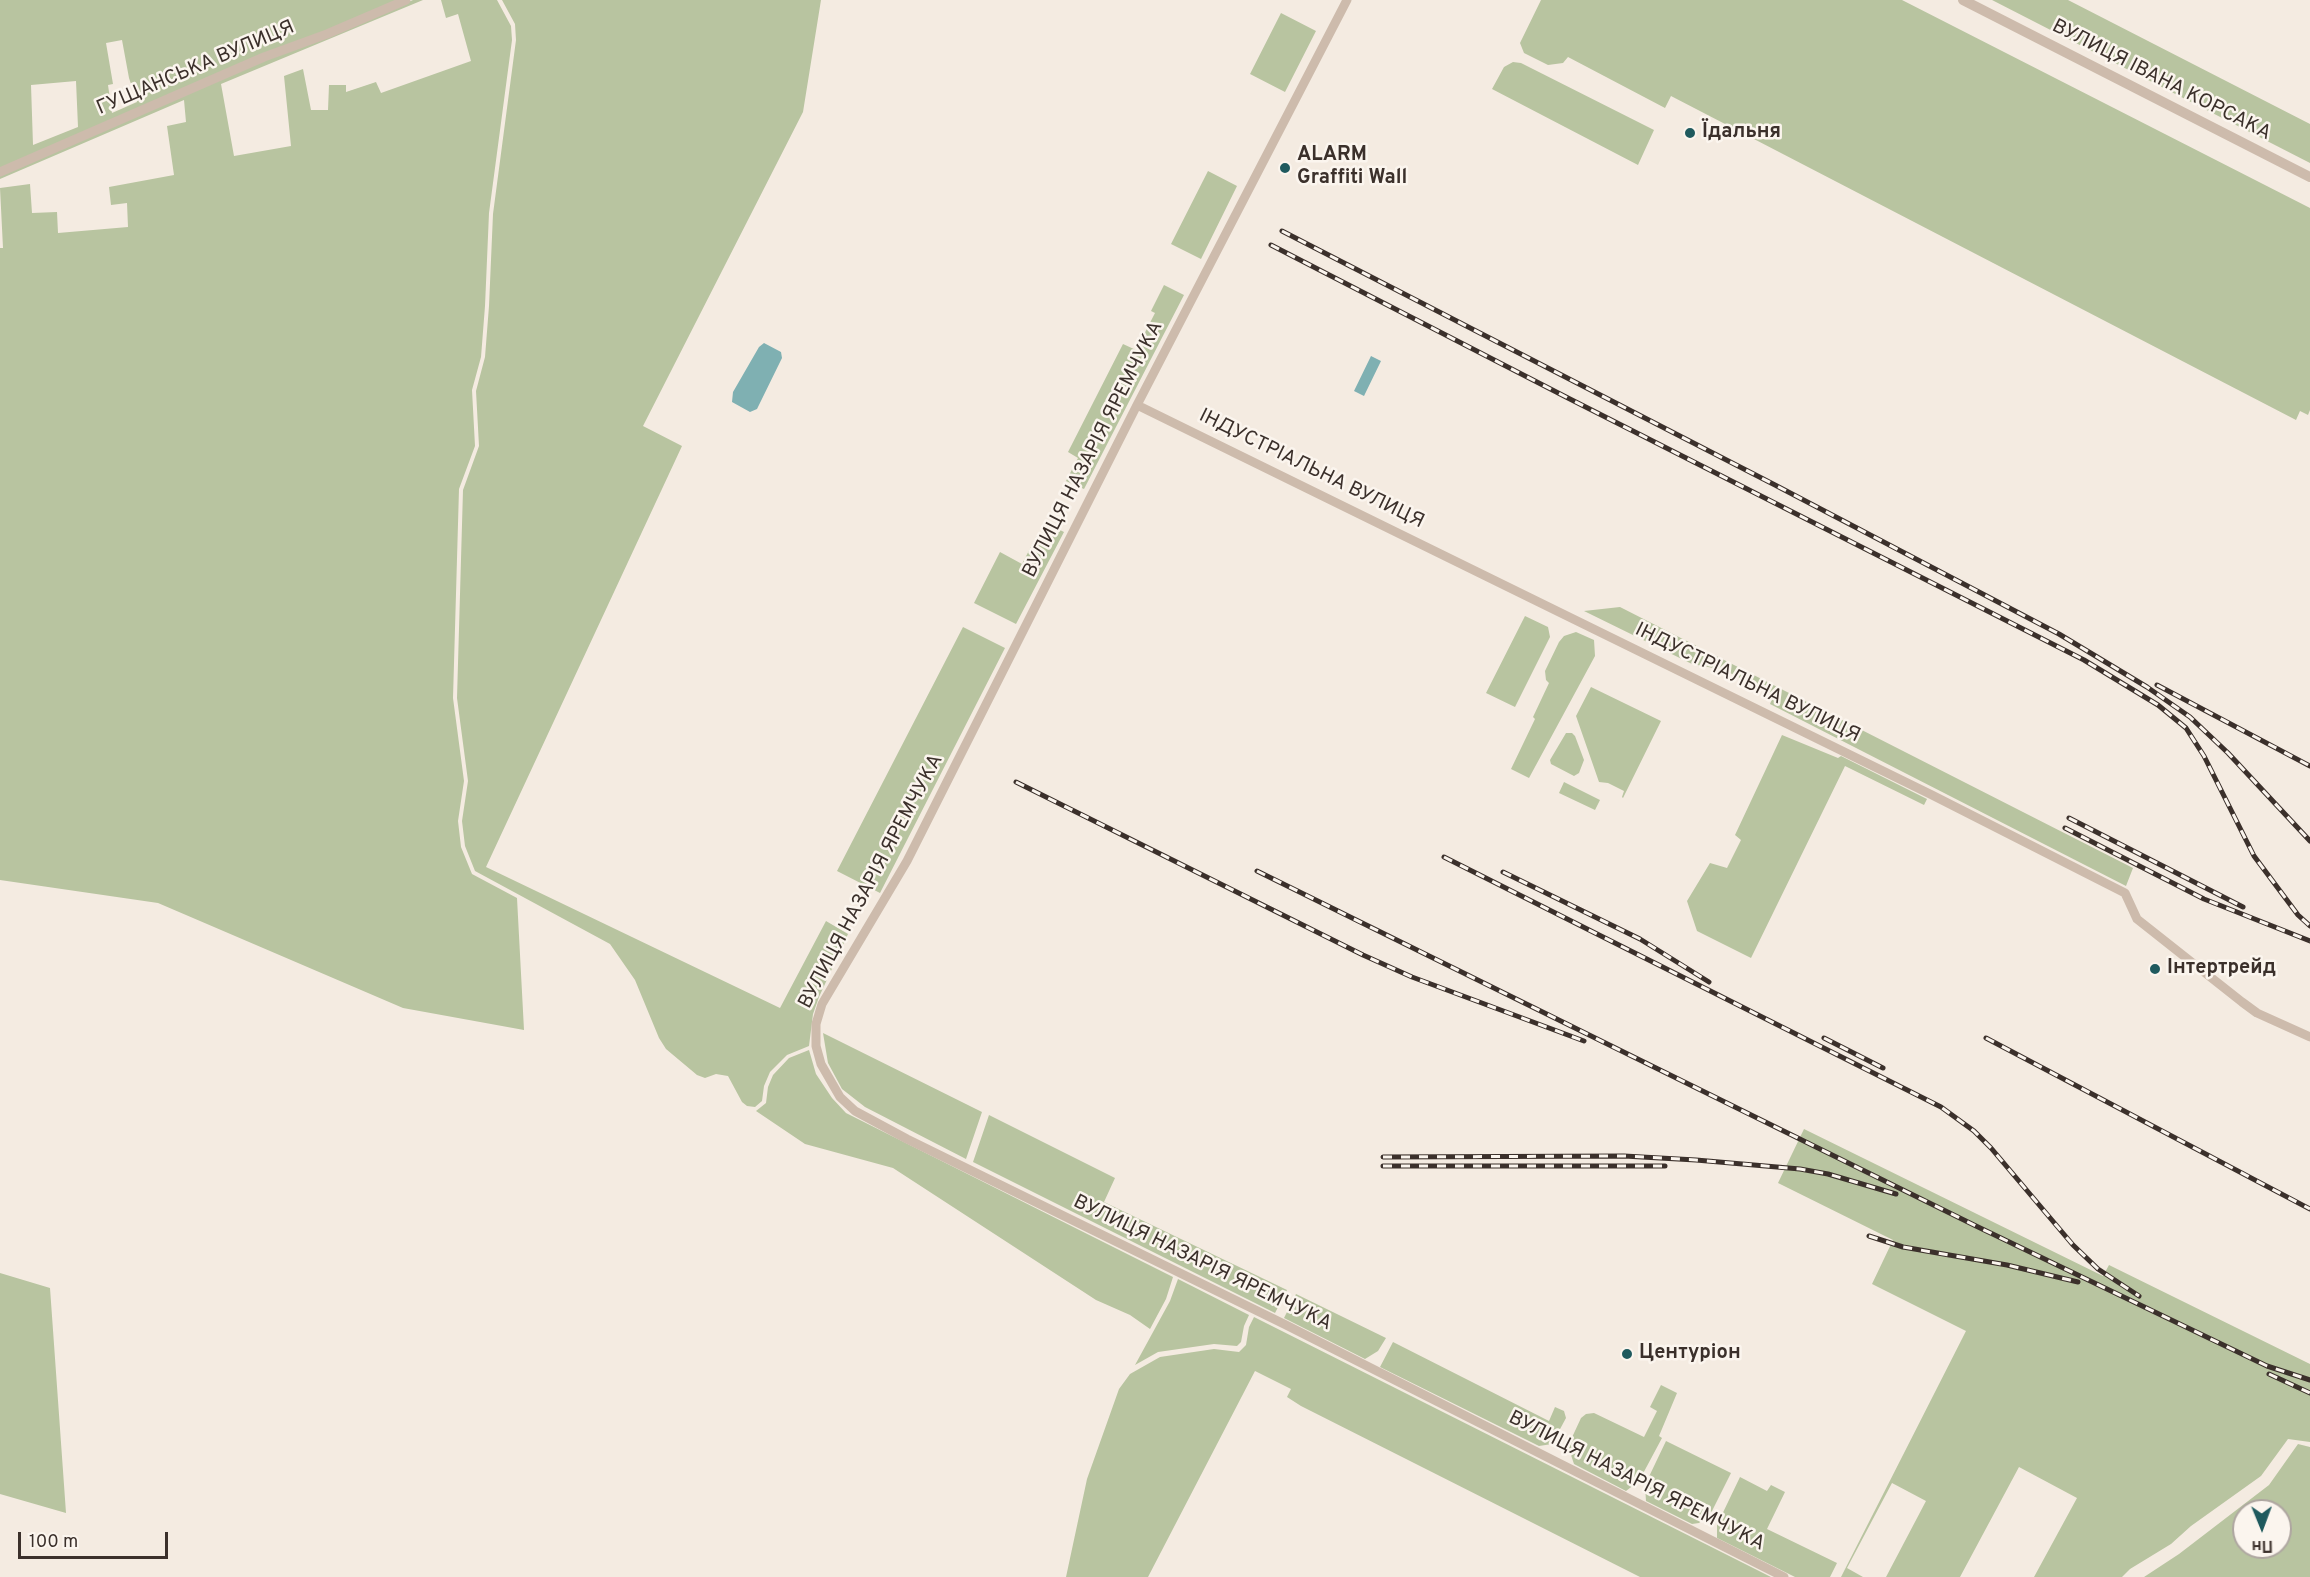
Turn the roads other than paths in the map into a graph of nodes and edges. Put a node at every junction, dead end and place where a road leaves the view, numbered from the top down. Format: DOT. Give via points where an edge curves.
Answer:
graph roads {
  1 [pos="406,0"];
  2 [pos="1347,0"];
  3 [pos="1963,0"];
  4 [pos="0,172"];
  5 [pos="2310,177"];
  6 [pos="1137,405"];
  7 [pos="2310,1037"];
  8 [pos="1784,1577"];
  1 -- 4 [label="street, ГУЩАНСЬКА ВУЛИЦЯ"];
  2 -- 6 [label="street, ВУЛИЦЯ НАЗАРІЯ ЯРЕМЧУКА"];
  3 -- 5 [label="street, ВУЛИЦЯ ІВАНА КОРСАКА"];
  6 -- 7 [label="street, ІНДУСТРІАЛЬНА ВУЛИЦЯ" via="2125,893 2137,919 2257,1014"];
  6 -- 8 [label="street, ВУЛИЦЯ НАЗАРІЯ ЯРЕМЧУКА" via="907,861 822,1005 816,1024 821,1064 840,1097 855,1111 907,1139"];
}
